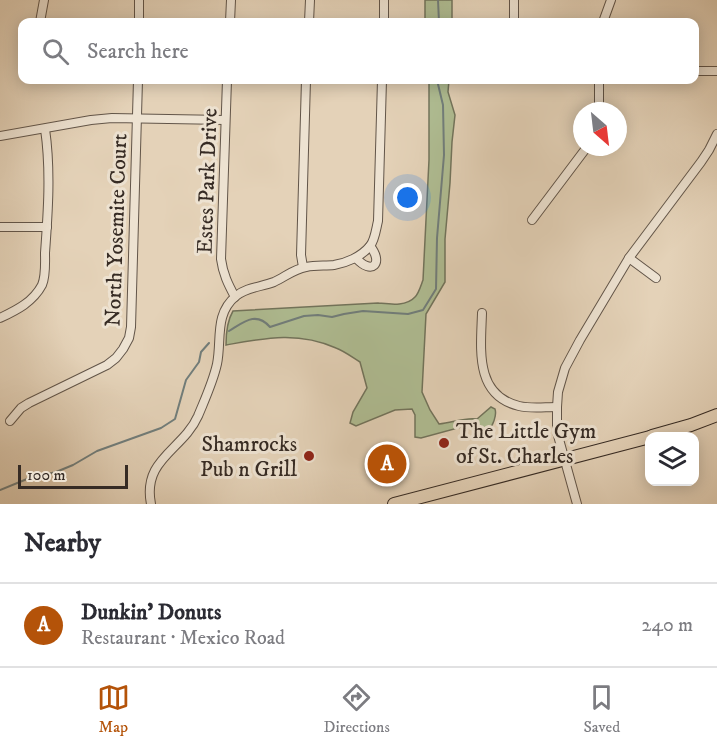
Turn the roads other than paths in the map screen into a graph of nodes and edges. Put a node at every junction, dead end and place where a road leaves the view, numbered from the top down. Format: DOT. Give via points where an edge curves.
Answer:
graph roads {
  1 [pos="44,0"];
  2 [pos="139,0"];
  3 [pos="231,0"];
  4 [pos="310,0"];
  5 [pos="384,0"];
  6 [pos="514,0"];
  7 [pos="611,0"];
  8 [pos="41,18"];
  9 [pos="139,18"];
  10 [pos="230,18"];
  11 [pos="309,18"];
  12 [pos="384,18"];
  13 [pos="514,18"];
  14 [pos="604,18"];
  15 [pos="699,71"];
  16 [pos="717,71"];
  17 [pos="138,84"];
  18 [pos="227,84"];
  19 [pos="306,84"];
  20 [pos="382,84"];
  21 [pos="599,84"];
  22 [pos="599,102"];
  23 [pos="137,119"];
  24 [pos="225,120"];
  25 [pos="45,129"];
  26 [pos="717,134"];
  27 [pos="0,136"];
  28 [pos="580,156"];
  29 [pos="532,220"];
  30 [pos="0,227"];
  31 [pos="47,227"];
  32 [pos="370,246"];
  33 [pos="356,258"];
  34 [pos="629,258"];
  35 [pos="303,267"];
  36 [pos="657,278"];
  37 [pos="235,297"];
  38 [pos="482,313"];
  39 [pos="0,318"];
  40 [pos="557,407"];
  41 [pos="717,415"];
  42 [pos="10,421"];
  43 [pos="668,432"];
  44 [pos="645,439"];
  45 [pos="565,460"];
  46 [pos="152,504"];
  47 [pos="394,504"];
  48 [pos="577,504"];
  1 -- 8 [label="street"];
  2 -- 9 [label="street"];
  3 -- 10 [label="street"];
  4 -- 11 [label="street"];
  5 -- 12 [label="street"];
  6 -- 13 [label="street"];
  7 -- 14 [label="street"];
  15 -- 16 [label="street"];
  17 -- 23 [label="street, North Yosemite Court"];
  18 -- 24 [label="street, Estes Park Drive"];
  19 -- 35 [label="street"];
  20 -- 32 [label="street" via="378,221"];
  21 -- 22 [label="street"];
  23 -- 24 [label="street"];
  23 -- 25 [label="street" via="91,120"];
  23 -- 42 [label="street, North Yosemite Court" via="129,338 116,358 29,403"];
  24 -- 37 [label="street, Estes Park Drive" via="221,259 222,272"];
  25 -- 27 [label="street"];
  25 -- 31 [label="street" via="49,165"];
  26 -- 34 [label="street" via="701,162"];
  28 -- 29 [label="street"];
  30 -- 31 [label="street"];
  31 -- 39 [label="street" via="44,282 23,307"];
  32 -- 33 [label="street"];
  32 -- 33 [label="street" via="376,258 374,265 366,267"];
  33 -- 35 [label="street" via="333,265"];
  34 -- 36 [label="street"];
  34 -- 40 [label="street" via="568,361"];
  35 -- 37 [label="street"];
  37 -- 46 [label="street" via="220,319 217,364 197,418 156,467 150,488"];
  38 -- 40 [label="street" via="482,366 490,386 512,404"];
  40 -- 45 [label="street" via="557,432"];
  41 -- 43 [label="main road"];
  44 -- 45 [label="main road"];
  45 -- 47 [label="main road"];
  45 -- 48 [label="street"];
}
